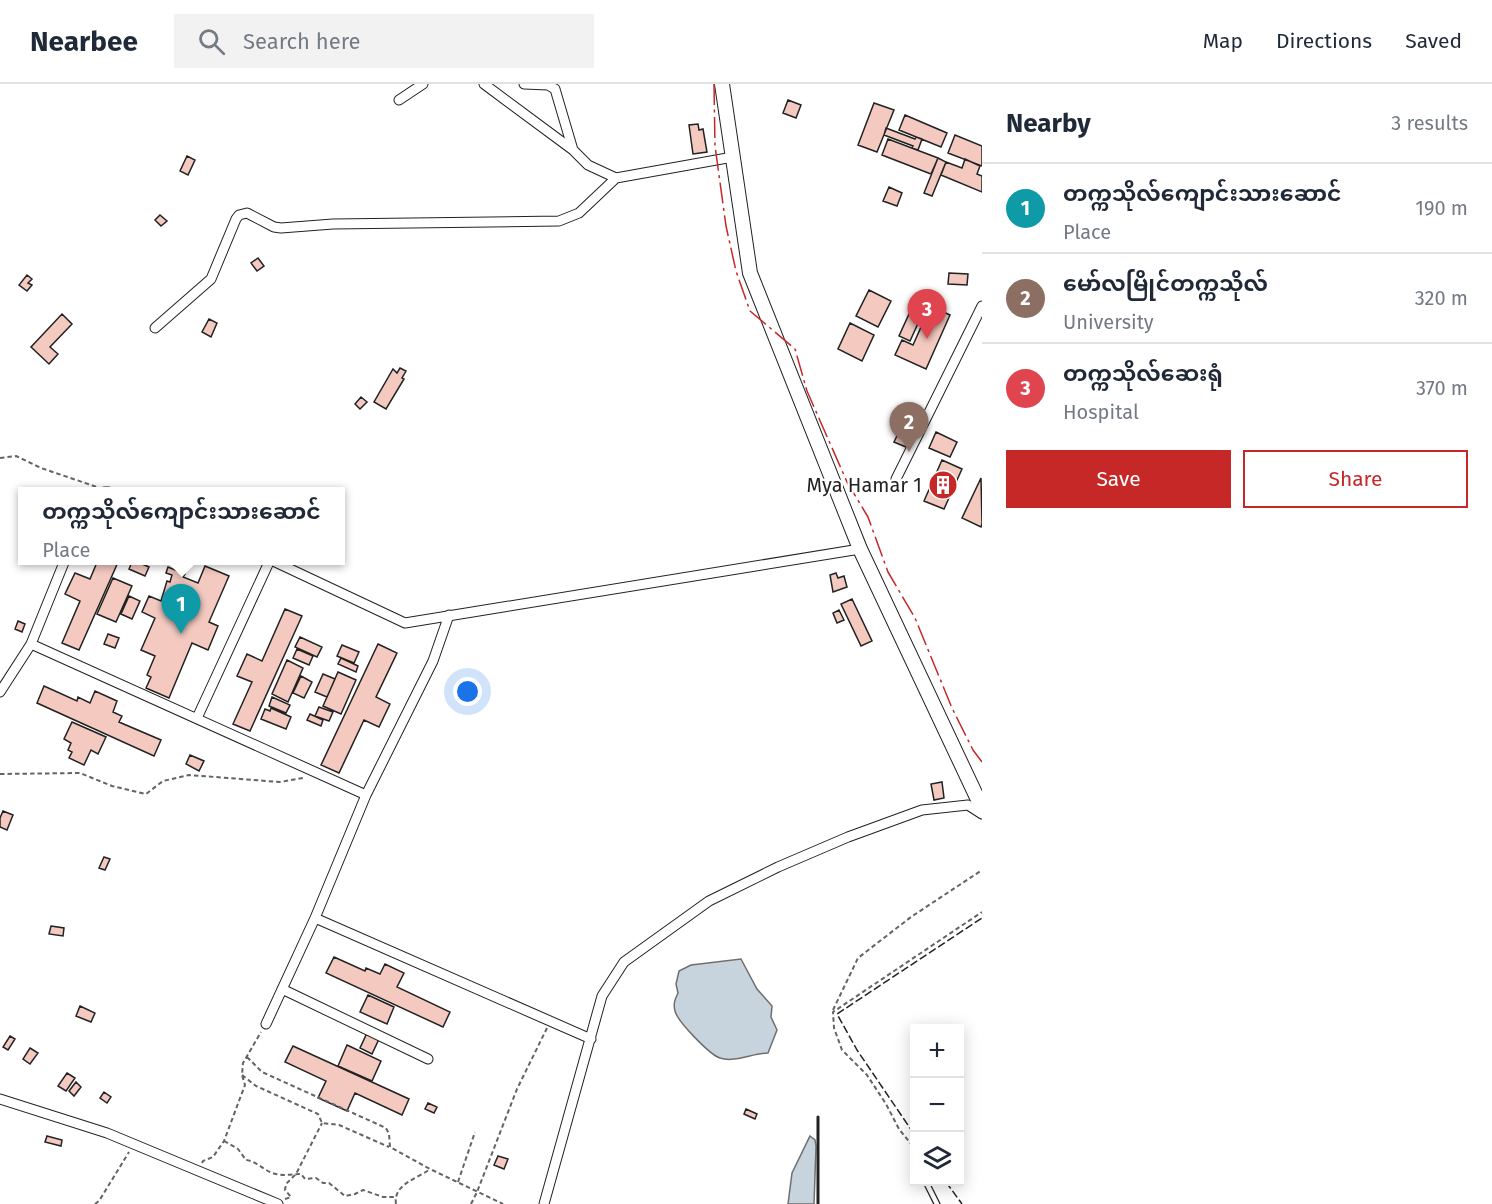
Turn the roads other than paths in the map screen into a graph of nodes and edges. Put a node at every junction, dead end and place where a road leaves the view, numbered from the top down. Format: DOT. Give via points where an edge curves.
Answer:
graph roads {
  1 [pos="423,84"];
  2 [pos="484,84"];
  3 [pos="524,84"];
  4 [pos="722,84"];
  5 [pos="399,100"];
  6 [pos="573,150"];
  7 [pos="733,158"];
  8 [pos="616,178"];
  9 [pos="982,306"];
  10 [pos="155,328"];
  11 [pos="896,479"];
  12 [pos="860,549"];
  13 [pos="64,565"];
  14 [pos="268,565"];
  15 [pos="279,565"];
  16 [pos="449,615"];
  17 [pos="31,644"];
  18 [pos="0,692"];
  19 [pos="197,718"];
  20 [pos="366,795"];
  21 [pos="982,808"];
  22 [pos="982,814"];
  23 [pos="315,918"];
  24 [pos="282,989"];
  25 [pos="266,1024"];
  26 [pos="591,1039"];
  27 [pos="429,1059"];
  28 [pos="0,1099"];
  29 [pos="928,1186"];
  30 [pos="278,1204"];
  31 [pos="544,1204"];
  32 [pos="937,1204"];
  1 -- 5 [label="street"];
  2 -- 6 [label="street"];
  3 -- 6 [label="street" via="555,89"];
  4 -- 7 [label="main road"];
  6 -- 8 [label="street" via="588,165"];
  7 -- 8 [label="street"];
  7 -- 12 [label="main road" via="750,273"];
  8 -- 10 [label="street" via="579,213 559,221 281,228 243,213 236,219 211,279"];
  9 -- 11 [label="street"];
  12 -- 16 [label="street"];
  12 -- 21 [label="main road"];
  13 -- 17 [label="street"];
  14 -- 19 [label="street"];
  15 -- 16 [label="street" via="405,622"];
  16 -- 20 [label="street" via="433,661"];
  17 -- 18 [label="street"];
  17 -- 19 [label="street"];
  19 -- 20 [label="street"];
  20 -- 23 [label="street"];
  22 -- 26 [label="street" via="968,805 922,810 778,867 709,901 624,962 602,996"];
  23 -- 24 [label="street"];
  23 -- 26 [label="street"];
  24 -- 25 [label="street"];
  24 -- 27 [label="street"];
  26 -- 31 [label="street"];
  28 -- 30 [label="street" via="107,1133"];
  29 -- 32 [label="lane"];
}
